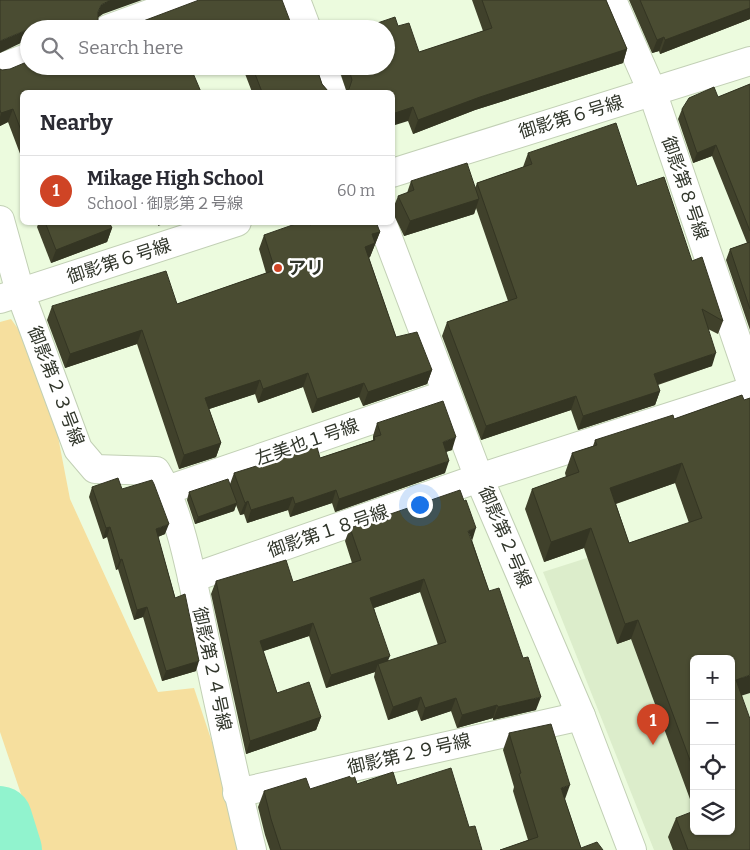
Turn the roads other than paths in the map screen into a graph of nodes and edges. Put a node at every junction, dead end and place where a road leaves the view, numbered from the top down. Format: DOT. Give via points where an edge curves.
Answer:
graph roads {
  1 [pos="187,0"];
  2 [pos="296,0"];
  3 [pos="612,0"];
  4 [pos="133,20"];
  5 [pos="304,20"];
  6 [pos="20,60"];
  7 [pos="750,61"];
  8 [pos="0,68"];
  9 [pos="325,75"];
  10 [pos="331,90"];
  11 [pos="652,91"];
  12 [pos="395,172"];
  13 [pos="0,220"];
  14 [pos="228,225"];
  15 [pos="383,225"];
  16 [pos="10,296"];
  17 [pos="750,379"];
  18 [pos="750,391"];
  19 [pos="447,394"];
  20 [pos="479,478"];
  21 [pos="167,490"];
  22 [pos="192,578"];
  23 [pos="581,716"];
  24 [pos="238,793"];
  25 [pos="252,850"];
  26 [pos="632,850"];
  1 -- 4 [label="street"];
  2 -- 5 [label="street"];
  3 -- 11 [label="street, 御影第８号線"];
  6 -- 8 [label="street"];
  7 -- 11 [label="street, 御影第６号線"];
  9 -- 10 [label="street"];
  11 -- 12 [label="street, 御影第６号線"];
  11 -- 17 [label="street, 御影第８号線"];
  13 -- 16 [label="street, 御影第２３号線"];
  14 -- 16 [label="street, 御影第６号線"];
  15 -- 19 [label="street, 御影第２号線"];
  16 -- 21 [label="street, 御影第２３号線" via="78,449 95,468 156,472"];
  18 -- 20 [label="street, 御影第１８号線"];
  19 -- 20 [label="street, 御影第２号線"];
  19 -- 21 [label="street, 左美也１号線"];
  20 -- 22 [label="street, 御影第１８号線"];
  20 -- 23 [label="street, 御影第２号線"];
  21 -- 22 [label="street, 御影第２４号線"];
  22 -- 24 [label="street, 御影第２４号線"];
  23 -- 24 [label="street, 御影第２９号線"];
  23 -- 26 [label="street, 御影第２号線"];
  24 -- 25 [label="street, 御影第２４号線"];
}
